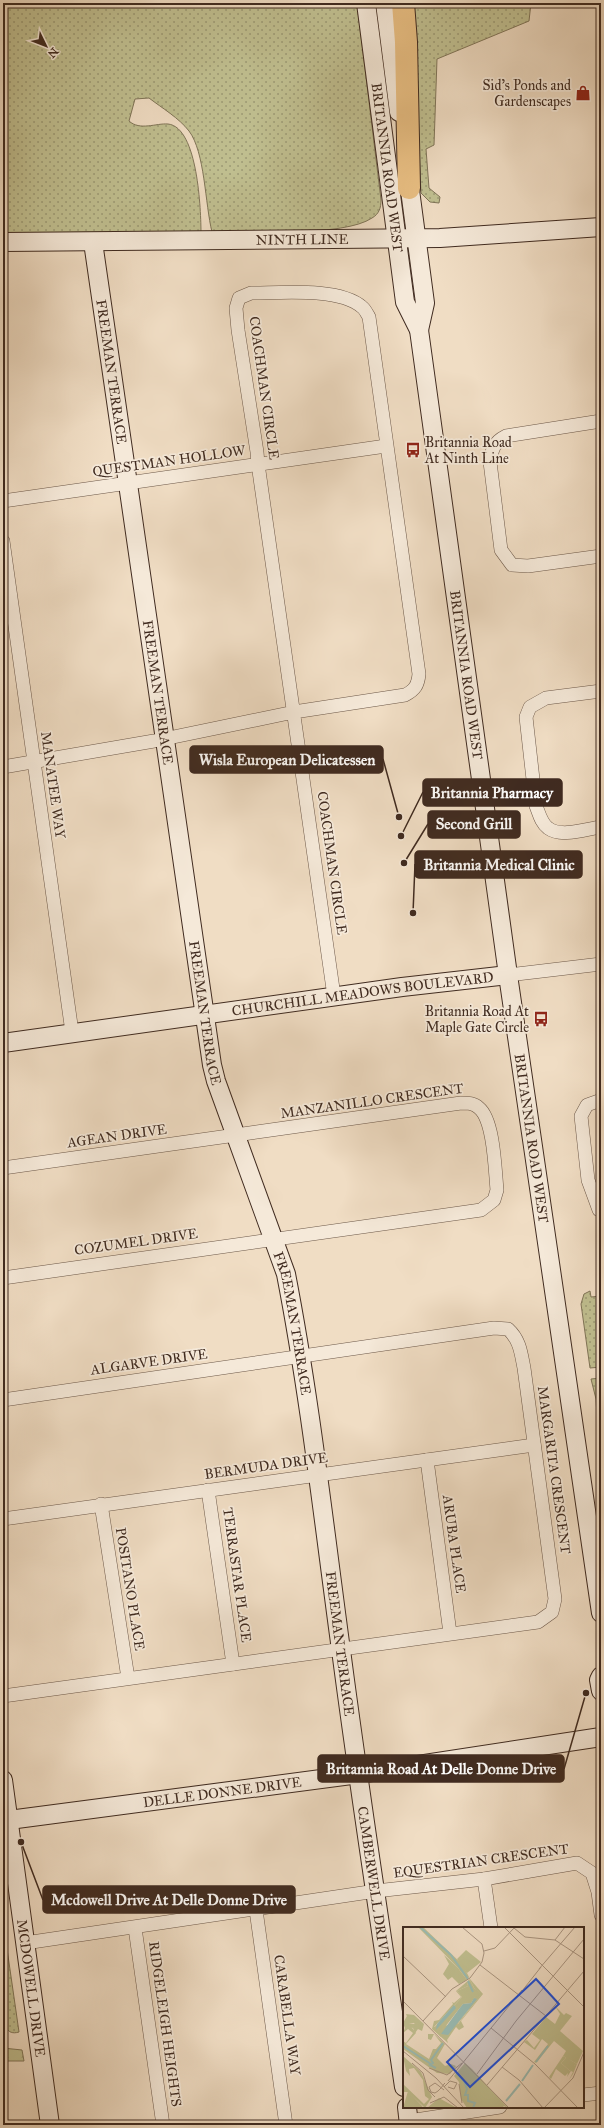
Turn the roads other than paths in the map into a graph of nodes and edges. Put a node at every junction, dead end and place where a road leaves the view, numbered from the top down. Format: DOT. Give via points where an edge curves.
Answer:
graph roads {
  1 [pos="394,7"];
  2 [pos="367,11"];
  3 [pos="409,188"];
  4 [pos="601,227"];
  5 [pos="396,238"];
  6 [pos="416,238"];
  7 [pos="3,242"];
  8 [pos="93,242"];
  9 [pos="419,330"];
  10 [pos="601,421"];
  11 [pos="386,446"];
  12 [pos="258,464"];
  13 [pos="129,482"];
  14 [pos="3,501"];
  15 [pos="3,541"];
  16 [pos="601,556"];
  17 [pos="601,690"];
  18 [pos="294,712"];
  19 [pos="164,739"];
  20 [pos="34,763"];
  21 [pos="3,767"];
  22 [pos="601,826"];
  23 [pos="601,964"];
  24 [pos="508,975"];
  25 [pos="334,996"];
  26 [pos="204,1014"];
  27 [pos="72,1032"];
  28 [pos="3,1043"];
  29 [pos="601,1100"];
  30 [pos="235,1135"];
  31 [pos="3,1168"];
  32 [pos="599,1210"];
  33 [pos="274,1239"];
  34 [pos="3,1278"];
  35 [pos="300,1356"];
  36 [pos="3,1400"];
  37 [pos="534,1444"];
  38 [pos="427,1460"];
  39 [pos="317,1476"];
  40 [pos="208,1490"];
  41 [pos="101,1504"];
  42 [pos="3,1519"];
  43 [pos="601,1613"];
  44 [pos="450,1633"];
  45 [pos="341,1648"];
  46 [pos="233,1664"];
  47 [pos="601,1676"];
  48 [pos="128,1678"];
  49 [pos="601,1691"];
  50 [pos="3,1696"];
  51 [pos="601,1737"];
  52 [pos="359,1774"];
  53 [pos="3,1780"];
  54 [pos="9,1820"];
  55 [pos="484,1879"];
  56 [pos="376,1891"];
  57 [pos="256,1910"];
  58 [pos="601,1915"];
  59 [pos="491,1927"];
  60 [pos="135,1928"];
  61 [pos="25,1943"];
  62 [pos="403,2080"];
  63 [pos="601,2093"];
  64 [pos="584,2095"];
  65 [pos="492,2108"];
  66 [pos="408,2118"];
  67 [pos="50,2125"];
  68 [pos="163,2125"];
  69 [pos="286,2125"];
  1 -- 3 [label="highway" via="406,49"];
  2 -- 5 [label="street, BRITANNIA ROAD WEST"];
  3 -- 6 [label="street, BRITANNIA ROAD WEST"];
  4 -- 6 [label="street, NINTH LINE"];
  5 -- 6 [label="street, NINTH LINE"];
  5 -- 8 [label="street, NINTH LINE"];
  5 -- 9 [label="street, BRITANNIA ROAD WEST" via="405,302"];
  6 -- 9 [label="street, BRITANNIA ROAD WEST" via="425,303"];
  7 -- 8 [label="street, NINTH LINE"];
  8 -- 13 [label="street, FREEMAN TERRACE"];
  9 -- 24 [label="street, BRITANNIA ROAD WEST"];
  10 -- 16 [label="street" via="506,436 497,440 491,450 490,462 501,550 512,565 528,566"];
  11 -- 12 [label="street, QUESTMAN HOLLOW"];
  11 -- 12 [label="street, COACHMAN CIRCLE" via="369,317 363,308 355,302 326,293 251,294 239,298 236,308"];
  11 -- 18 [label="street, COACHMAN CIRCLE" via="419,674 418,683 413,691 405,695"];
  12 -- 13 [label="street, QUESTMAN HOLLOW"];
  12 -- 18 [label="street, COACHMAN CIRCLE"];
  13 -- 14 [label="street, QUESTMAN HOLLOW"];
  13 -- 19 [label="street, FREEMAN TERRACE"];
  15 -- 20 [label="street, MANATEE WAY"];
  17 -- 22 [label="street" via="546,698 530,707 526,717 536,806 541,819 548,828 556,831 566,832"];
  18 -- 19 [label="street"];
  18 -- 25 [label="street, COACHMAN CIRCLE"];
  19 -- 20 [label="street"];
  19 -- 26 [label="street, FREEMAN TERRACE"];
  20 -- 21 [label="street"];
  20 -- 27 [label="street, MANATEE WAY"];
  23 -- 24 [label="street"];
  24 -- 25 [label="street, CHURCHILL MEADOWS BOULEVARD"];
  24 -- 43 [label="street, BRITANNIA ROAD WEST"];
  25 -- 26 [label="street, CHURCHILL MEADOWS BOULEVARD"];
  26 -- 27 [label="street, CHURCHILL MEADOWS BOULEVARD"];
  26 -- 30 [label="street, FREEMAN TERRACE" via="216,1082"];
  27 -- 28 [label="street, CHURCHILL MEADOWS BOULEVARD"];
  29 -- 32 [label="street" via="587,1105 581,1116 588,1180"];
  30 -- 31 [label="street, AGEAN DRIVE"];
  30 -- 33 [label="street, FREEMAN TERRACE"];
  30 -- 33 [label="street, MANZANILLO CRESCENT" via="461,1103 471,1103 479,1108 489,1124 497,1190 494,1200 481,1210"];
  33 -- 34 [label="street, COZUMEL DRIVE"];
  33 -- 35 [label="street, FREEMAN TERRACE" via="286,1274"];
  35 -- 36 [label="street, ALGARVE DRIVE"];
  35 -- 37 [label="street, MARGARITA CRESCENT" via="494,1328 508,1329 519,1344"];
  35 -- 39 [label="street, FREEMAN TERRACE"];
  37 -- 38 [label="street, BERMUDA DRIVE"];
  37 -- 44 [label="street, MARGARITA CRESCENT" via="555,1595 552,1612 538,1622"];
  38 -- 39 [label="street, BERMUDA DRIVE"];
  38 -- 44 [label="street, ARUBA PLACE"];
  39 -- 40 [label="street, BERMUDA DRIVE"];
  39 -- 45 [label="street, FREEMAN TERRACE"];
  40 -- 41 [label="street, BERMUDA DRIVE"];
  40 -- 46 [label="street, TERRASTAR PLACE"];
  41 -- 42 [label="street, BERMUDA DRIVE"];
  41 -- 48 [label="street, POSITANO PLACE"];
  44 -- 45 [label="street, MARGARITA CRESCENT"];
  45 -- 46 [label="street"];
  45 -- 52 [label="street, FREEMAN TERRACE"];
  46 -- 48 [label="street"];
  47 -- 49 [label="street"];
  48 -- 50 [label="street"];
  51 -- 52 [label="street, DELLE DONNE DRIVE"];
  52 -- 54 [label="street, DELLE DONNE DRIVE"];
  52 -- 56 [label="street, CAMBERWELL DRIVE"];
  53 -- 54 [label="street, MCDOWELL DRIVE"];
  54 -- 61 [label="street, MCDOWELL DRIVE"];
  55 -- 56 [label="street, EQUESTRIAN CRESCENT"];
  55 -- 58 [label="street, EQUESTRIAN CRESCENT" via="577,1863 592,1873"];
  55 -- 59 [label="street"];
  56 -- 57 [label="street, EQUESTRIAN CRESCENT"];
  56 -- 62 [label="street, CAMBERWELL DRIVE"];
  57 -- 60 [label="street, EQUESTRIAN CRESCENT"];
  57 -- 69 [label="street, CARABELLA WAY"];
  60 -- 61 [label="street, EQUESTRIAN CRESCENT"];
  60 -- 68 [label="street, RIDGELEIGH HEIGHTS"];
  61 -- 67 [label="street, MCDOWELL DRIVE"];
  63 -- 64 [label="street"];
  65 -- 66 [label="street"];
}
